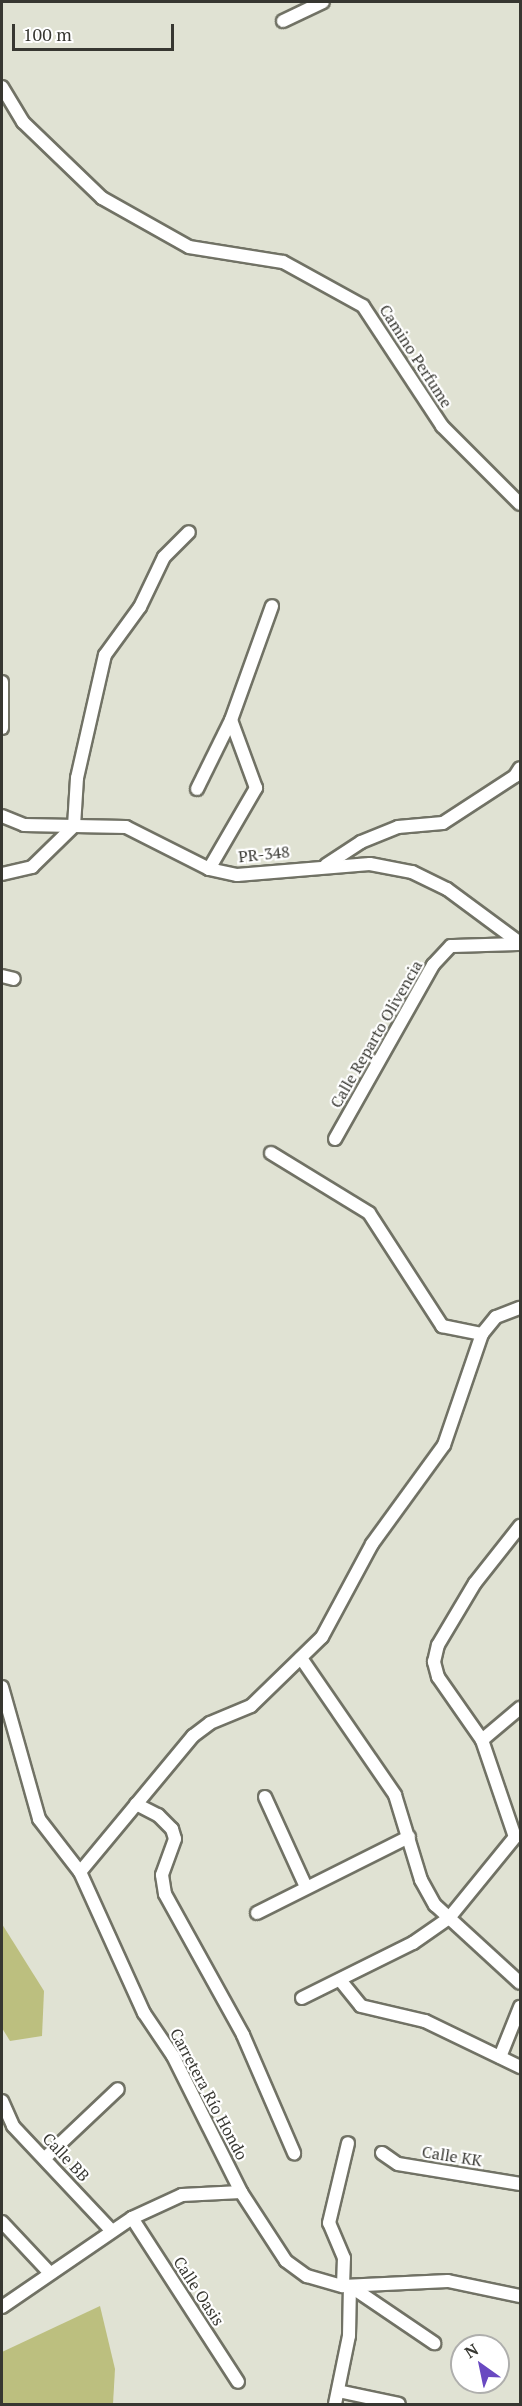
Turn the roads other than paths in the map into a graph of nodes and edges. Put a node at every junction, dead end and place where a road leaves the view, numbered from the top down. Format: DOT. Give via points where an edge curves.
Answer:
graph roads {
  1 [pos="323,2"];
  2 [pos="283,21"];
  3 [pos="2,87"];
  4 [pos="520,504"];
  5 [pos="189,532"];
  6 [pos="272,606"];
  7 [pos="2,682"];
  8 [pos="231,720"];
  9 [pos="2,728"];
  10 [pos="520,768"];
  11 [pos="197,789"];
  12 [pos="2,816"];
  13 [pos="74,826"];
  14 [pos="325,866"];
  15 [pos="209,869"];
  16 [pos="2,874"];
  17 [pos="520,943"];
  18 [pos="335,1139"];
  19 [pos="271,1153"];
  20 [pos="520,1308"];
  21 [pos="483,1334"];
  22 [pos="520,1526"];
  23 [pos="301,1658"];
  24 [pos="2,1686"];
  25 [pos="520,1708"];
  26 [pos="482,1740"];
  27 [pos="265,1797"];
  28 [pos="136,1804"];
  29 [pos="409,1837"];
  30 [pos="80,1872"];
  31 [pos="306,1887"];
  32 [pos="257,1913"];
  33 [pos="450,1918"];
  34 [pos="340,1980"];
  35 [pos="520,1983"];
  36 [pos="302,1998"];
  37 [pos="520,2007"];
  38 [pos="500,2057"];
  39 [pos="520,2067"];
  40 [pos="118,2089"];
  41 [pos="2,2102"];
  42 [pos="348,2142"];
  43 [pos="294,2152"];
  44 [pos="382,2153"];
  45 [pos="45,2158"];
  46 [pos="520,2184"];
  47 [pos="241,2192"];
  48 [pos="132,2218"];
  49 [pos="2,2222"];
  50 [pos="112,2231"];
  51 [pos="49,2272"];
  52 [pos="346,2286"];
  53 [pos="520,2296"];
  54 [pos="2,2307"];
  55 [pos="434,2343"];
  56 [pos="238,2382"];
  57 [pos="338,2391"];
  58 [pos="335,2404"];
  59 [pos="399,2404"];
  1 -- 2 [label="street"];
  3 -- 4 [label="street, Camino Perfume" via="23,122 102,198 189,247 283,262 363,306 442,426"];
  5 -- 13 [label="street" via="164,557 140,607 105,655 77,778"];
  6 -- 8 [label="street"];
  7 -- 9 [label="street"];
  8 -- 11 [label="street"];
  8 -- 15 [label="street" via="256,788"];
  10 -- 14 [label="street" via="515,776 443,823 398,827 362,842"];
  12 -- 13 [label="street, PR-348 / PR-348" via="24,825"];
  13 -- 15 [label="street, PR-348 / PR-348" via="126,827"];
  13 -- 16 [label="street" via="32,867"];
  14 -- 15 [label="street, PR-348 / PR-348" via="237,875"];
  14 -- 17 [label="street, PR-348 / PR-348" via="370,864 412,872 447,890"];
  17 -- 18 [label="street, Calle Reparto Olivencia" via="451,946 433,965"];
  19 -- 21 [label="street" via="369,1213 442,1326"];
  20 -- 21 [label="street" via="496,1317"];
  21 -- 23 [label="street" via="444,1445 372,1544 322,1637"];
  22 -- 26 [label="street" via="475,1583 438,1645 434,1662 438,1677"];
  23 -- 28 [label="street" via="251,1706 210,1723 193,1736"];
  23 -- 29 [label="street" via="380,1769 404,1817"];
  24 -- 30 [label="street, Carretera Río Hondo" via="39,1819"];
  25 -- 26 [label="street"];
  26 -- 33 [label="street" via="515,1837"];
  27 -- 31 [label="street"];
  28 -- 30 [label="street"];
  28 -- 43 [label="street" via="172,1829 175,1839 162,1875 165,1894 243,2036"];
  29 -- 31 [label="street"];
  29 -- 33 [label="street" via="421,1880 435,1905"];
  30 -- 47 [label="street, Carretera Río Hondo" via="144,2013 173,2056"];
  31 -- 32 [label="street"];
  33 -- 34 [label="street" via="412,1943"];
  33 -- 35 [label="street"];
  34 -- 36 [label="street"];
  34 -- 38 [label="street" via="361,2006 425,2021"];
  37 -- 38 [label="street"];
  38 -- 39 [label="street"];
  40 -- 45 [label="street"];
  41 -- 45 [label="street, Calle BB" via="13,2126"];
  42 -- 52 [label="street" via="329,2223 344,2258"];
  44 -- 46 [label="street, Calle KK" via="398,2164"];
  45 -- 50 [label="street, Calle BB"];
  47 -- 48 [label="street" via="182,2195"];
  47 -- 52 [label="street, Carretera Río Hondo" via="286,2261 307,2276"];
  48 -- 50 [label="street"];
  48 -- 56 [label="street, Calle Oasis"];
  49 -- 51 [label="street"];
  50 -- 51 [label="street"];
  51 -- 54 [label="street"];
  52 -- 53 [label="street, Carretera Río Hondo" via="448,2282"];
  52 -- 55 [label="street"];
  52 -- 57 [label="street" via="349,2336"];
  57 -- 58 [label="street"];
  57 -- 59 [label="street"];
}
